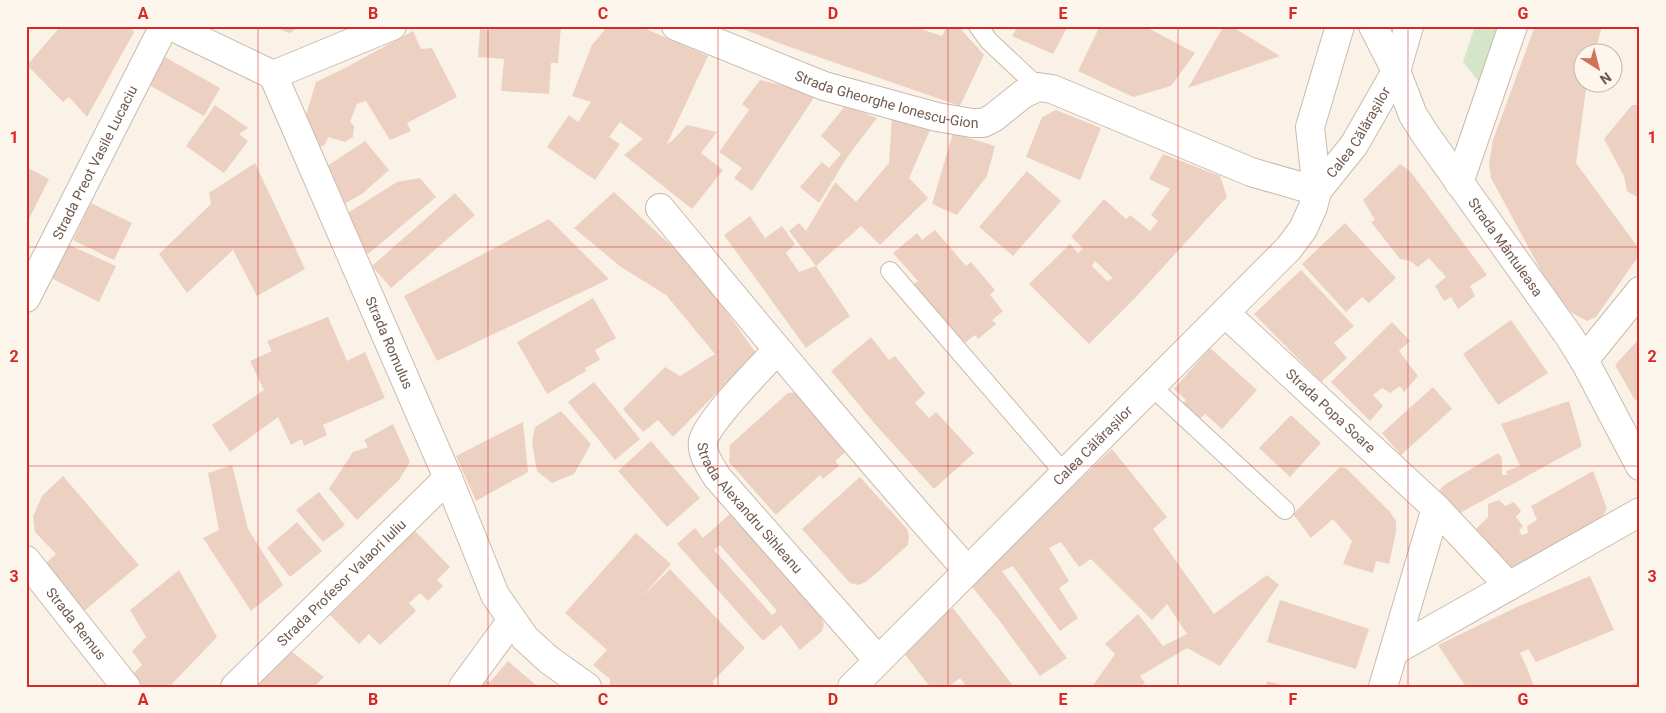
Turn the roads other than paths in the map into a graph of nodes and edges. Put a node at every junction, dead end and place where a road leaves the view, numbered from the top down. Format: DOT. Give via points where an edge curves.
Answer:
graph roads {
  1 [pos="164,26"];
  2 [pos="171,26"];
  3 [pos="392,26"];
  4 [pos="676,26"];
  5 [pos="978,26"];
  6 [pos="1340,26"];
  7 [pos="1373,26"];
  8 [pos="1409,26"];
  9 [pos="1513,26"];
  10 [pos="1396,71"];
  11 [pos="273,75"];
  12 [pos="1038,87"];
  13 [pos="1459,183"];
  14 [pos="1317,191"];
  15 [pos="660,208"];
  16 [pos="890,271"];
  17 [pos="1640,292"];
  18 [pos="26,298"];
  19 [pos="1225,313"];
  20 [pos="777,350"];
  21 [pos="1584,360"];
  22 [pos="1151,386"];
  23 [pos="1640,466"];
  24 [pos="1064,473"];
  25 [pos="448,478"];
  26 [pos="1436,508"];
  27 [pos="1285,510"];
  28 [pos="1640,512"];
  29 [pos="26,560"];
  30 [pos="967,570"];
  31 [pos="1509,586"];
  32 [pos="512,620"];
  33 [pos="1394,651"];
  34 [pos="878,660"];
  35 [pos="126,687"];
  36 [pos="235,687"];
  37 [pos="463,687"];
  38 [pos="587,687"];
  39 [pos="852,687"];
  40 [pos="1384,687"];
  1 -- 18 [label="street, Strada Preot Vasile Lucaciu"];
  2 -- 11 [label="street"];
  3 -- 11 [label="street"];
  4 -- 12 [label="street, Strada Gheorghe Ionescu-Gion" via="824,86 937,117 972,123 994,118 1023,94"];
  5 -- 12 [label="lane" via="989,41"];
  6 -- 14 [label="street, Calea Călărașilor" via="1310,127"];
  7 -- 10 [label="street, Strada Mântuleasa"];
  8 -- 10 [label="street, Calea Călărașilor"];
  9 -- 13 [label="street"];
  10 -- 13 [label="street, Strada Mântuleasa" via="1414,116"];
  10 -- 14 [label="street, Calea Călărașilor" via="1354,145"];
  11 -- 25 [label="street, Strada Romulus"];
  12 -- 14 [label="street" via="1052,89 1258,175"];
  13 -- 21 [label="street, Strada Mântuleasa"];
  14 -- 19 [label="street, Calea Călărașilor" via="1303,229 1289,248"];
  15 -- 20 [label="street"];
  16 -- 24 [label="lane"];
  17 -- 21 [label="street"];
  19 -- 22 [label="street, Calea Călărașilor"];
  19 -- 26 [label="street, Strada Popa Soare"];
  20 -- 30 [label="street"];
  20 -- 34 [label="street, Strada Alexandru Sihleanu" via="712,423 703,442 704,454 717,477"];
  21 -- 23 [label="street, Strada Mântuleasa"];
  22 -- 24 [label="street, Calea Călărașilor"];
  22 -- 27 [label="lane"];
  24 -- 30 [label="street, Calea Călărașilor"];
  25 -- 32 [label="street, Strada Romulus" via="496,595"];
  25 -- 36 [label="street, Strada Profesor Valaori Iuliu"];
  26 -- 31 [label="street, Strada Popa Soare"];
  26 -- 33 [label="street"];
  28 -- 31 [label="street"];
  29 -- 35 [label="street, Strada Remus"];
  30 -- 34 [label="street, Calea Călărașilor"];
  31 -- 33 [label="street"];
  32 -- 37 [label="street"];
  32 -- 38 [label="street, Strada Romulus" via="525,638 549,660"];
  33 -- 40 [label="street"];
  34 -- 39 [label="street, Calea Călărașilor"];
}
